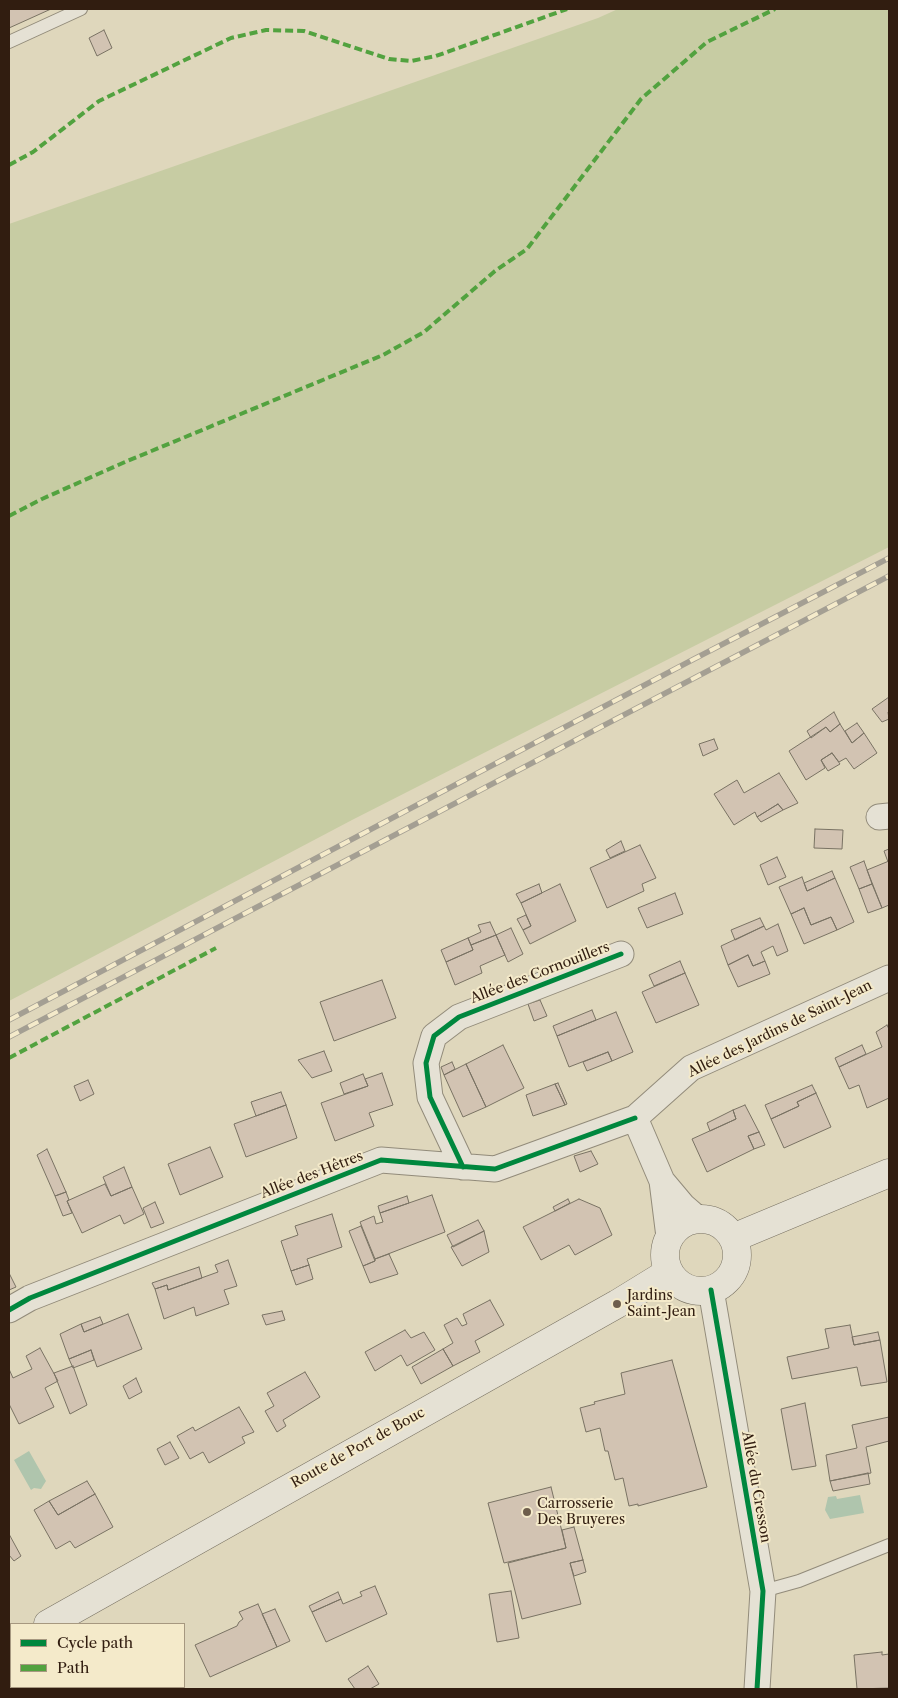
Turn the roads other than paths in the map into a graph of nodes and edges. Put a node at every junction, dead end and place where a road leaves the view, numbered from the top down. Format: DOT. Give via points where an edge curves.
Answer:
graph roads {
  1 [pos="81,9"];
  2 [pos="9,42"];
  3 [pos="621,954"];
  4 [pos="889,978"];
  5 [pos="635,1118"];
  6 [pos="463,1167"];
  7 [pos="889,1173"];
  8 [pos="662,1181"];
  9 [pos="698,1219"];
  10 [pos="669,1237"];
  11 [pos="733,1238"];
  12 [pos="669,1272"];
  13 [pos="711,1290"];
  14 [pos="9,1310"];
  15 [pos="889,1545"];
  16 [pos="763,1591"];
  17 [pos="50,1623"];
  18 [pos="757,1689"];
  1 -- 2 [label="lane"];
  3 -- 6 [label="street, Allée des Cornouillers" via="459,1017 434,1036 426,1063 430,1097"];
  4 -- 5 [label="street, Allée des Jardins de Saint-Jean" via="691,1068"];
  5 -- 6 [label="street, Allée des Hêtres" via="495,1169"];
  5 -- 8 [label="street"];
  6 -- 14 [label="street, Allée des Hêtres" via="381,1160 30,1298"];
  7 -- 11 [label="main road"];
  8 -- 9 [label="street"];
  8 -- 10 [label="street"];
  9 -- 10 [label="main road" via="682,1225"];
  9 -- 11 [label="main road" via="718,1223"];
  10 -- 12 [label="main road" via="665,1255"];
  11 -- 13 [label="main road" via="737,1258 734,1269 729,1278"];
  12 -- 13 [label="main road" via="676,1282 687,1288 699,1292"];
  12 -- 17 [label="main road, Route de Port de Bouc"];
  13 -- 16 [label="street, Allée du Cresson"];
  15 -- 16 [label="lane" via="799,1581"];
  16 -- 18 [label="street, Allée du Cresson"];
}
